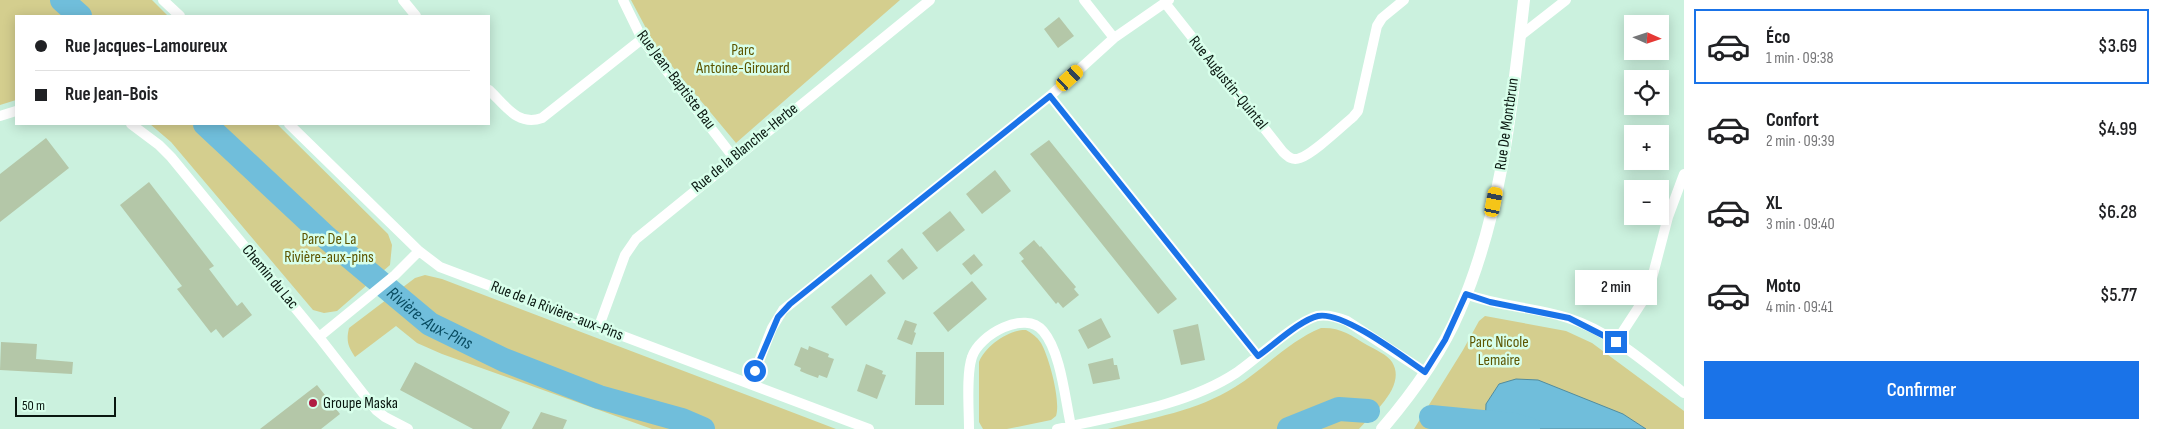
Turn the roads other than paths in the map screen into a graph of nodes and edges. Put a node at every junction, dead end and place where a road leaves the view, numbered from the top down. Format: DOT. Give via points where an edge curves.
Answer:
graph roads {
  1 [pos="163,0"];
  2 [pos="403,0"];
  3 [pos="623,0"];
  4 [pos="930,0"];
  5 [pos="1084,0"];
  6 [pos="1404,0"];
  7 [pos="1524,0"];
  8 [pos="1566,0"];
  9 [pos="1167,2"];
  10 [pos="179,15"];
  11 [pos="415,15"];
  12 [pos="1520,36"];
  13 [pos="1114,38"];
  14 [pos="642,39"];
  15 [pos="490,91"];
  16 [pos="1050,96"];
  17 [pos="15,111"];
  18 [pos="0,116"];
  19 [pos="132,125"];
  20 [pos="290,125"];
  21 [pos="734,158"];
  22 [pos="1684,174"];
  23 [pos="419,251"];
  24 [pos="1466,294"];
  25 [pos="599,326"];
  26 [pos="319,337"];
  27 [pos="1616,342"];
  28 [pos="1258,356"];
  29 [pos="1425,372"];
  30 [pos="750,384"];
  31 [pos="1684,393"];
  32 [pos="1071,426"];
  33 [pos="408,429"];
  34 [pos="869,429"];
  35 [pos="968,429"];
  36 [pos="1057,429"];
  37 [pos="1382,429"];
  1 -- 10 [label="street"];
  2 -- 11 [label="street"];
  3 -- 14 [label="street, Rue Jean-Baptiste Bau"];
  4 -- 21 [label="street, Rue de la Blanche-Herbe"];
  5 -- 13 [label="street"];
  6 -- 9 [label="street, Rue Augustin-Quintal" via="1377,26 1358,111 1307,155 1295,159 1284,152"];
  7 -- 12 [label="street, Rue De Montbrun"];
  8 -- 12 [label="street"];
  9 -- 13 [label="street"];
  12 -- 24 [label="street, Rue De Montbrun" via="1494,202"];
  13 -- 16 [label="street"];
  14 -- 15 [label="street" via="535,121 516,117"];
  14 -- 21 [label="street, Rue Jean-Baptiste Bau"];
  16 -- 28 [label="street"];
  16 -- 30 [label="street" via="784,310 772,328"];
  17 -- 18 [label="street"];
  19 -- 26 [label="street, Chemin du Lac" via="171,157"];
  20 -- 23 [label="street, Rue de la Rivière-aux-Pins"];
  21 -- 25 [label="street, Rue de la Blanche-Herbe" via="630,245"];
  22 -- 27 [label="street" via="1668,217 1651,282 1644,299"];
  23 -- 25 [label="street, Rue de la Rivière-aux-Pins" via="440,266"];
  23 -- 26 [label="street" via="395,275"];
  24 -- 27 [label="street" via="1569,318"];
  24 -- 29 [label="street, Rue De Montbrun" via="1445,340"];
  25 -- 30 [label="street, Rue de la Rivière-aux-Pins"];
  26 -- 33 [label="street, Chemin du Lac" via="376,410"];
  27 -- 31 [label="street"];
  28 -- 29 [label="street" via="1311,319 1326,315 1346,321"];
  28 -- 32 [label="street" via="1234,374 1202,390"];
  29 -- 37 [label="street, Rue De Montbrun"];
  30 -- 34 [label="street, Rue de la Rivière-aux-Pins"];
  32 -- 35 [label="street" via="1050,342 1043,330 1022,321 1011,323 975,350 970,372"];
  32 -- 36 [label="street"];
}
